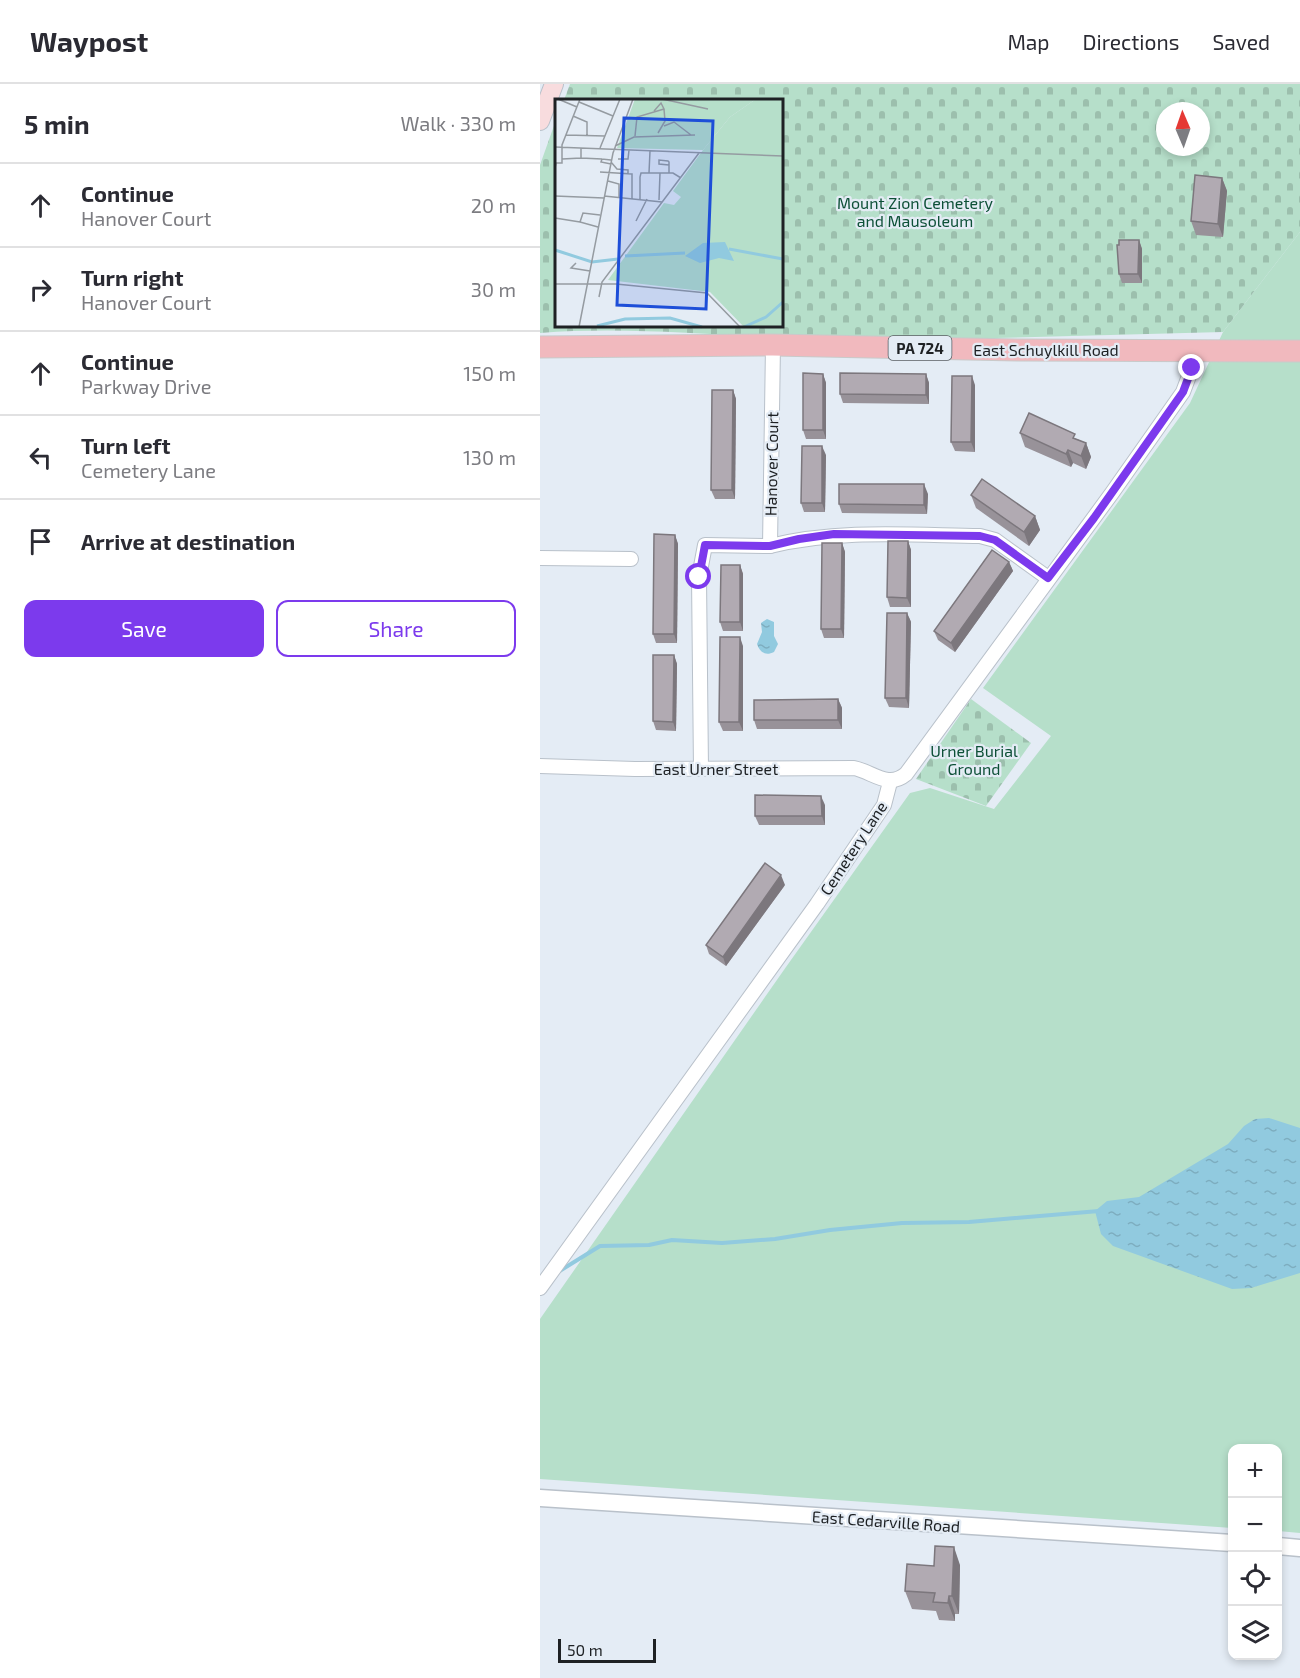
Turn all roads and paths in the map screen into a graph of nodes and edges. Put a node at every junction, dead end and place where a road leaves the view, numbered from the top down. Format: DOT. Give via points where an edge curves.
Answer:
graph roads {
  1 [pos="554,84"];
  2 [pos="540,122"];
  3 [pos="773,345"];
  4 [pos="540,347"];
  5 [pos="1193,350"];
  6 [pos="1300,351"];
  7 [pos="770,546"];
  8 [pos="540,558"];
  9 [pos="631,559"];
  10 [pos="1048,578"];
  11 [pos="540,766"];
  12 [pos="701,768"];
  13 [pos="890,782"];
  14 [pos="540,1288"];
  15 [pos="540,1498"];
  16 [pos="1228,1543"];
  17 [pos="1282,1546"];
  18 [pos="1300,1548"];
  1 -- 2 [label="main road"];
  3 -- 4 [label="main road, East Schuylkill Road / PA 724"];
  3 -- 5 [label="main road, East Schuylkill Road / PA 724"];
  3 -- 7 [label="street, Hanover Court"];
  5 -- 6 [label="main road, East Schuylkill Road / PA 724"];
  5 -- 10 [label="street, Cemetery Lane" via="1192,368 1183,392"];
  7 -- 10 [label="street" via="834,534 980,536 995,540"];
  7 -- 12 [label="street" via="705,545 699,577"];
  8 -- 9 [label="street"];
  10 -- 13 [label="street, Cemetery Lane" via="906,774"];
  11 -- 12 [label="street, East Urner Street"];
  12 -- 13 [label="street, East Urner Street" via="854,768"];
  13 -- 14 [label="street, Cemetery Lane" via="884,805 817,904"];
  15 -- 16 [label="street, East Cedarville Road"];
  17 -- 18 [label="street"];
}
